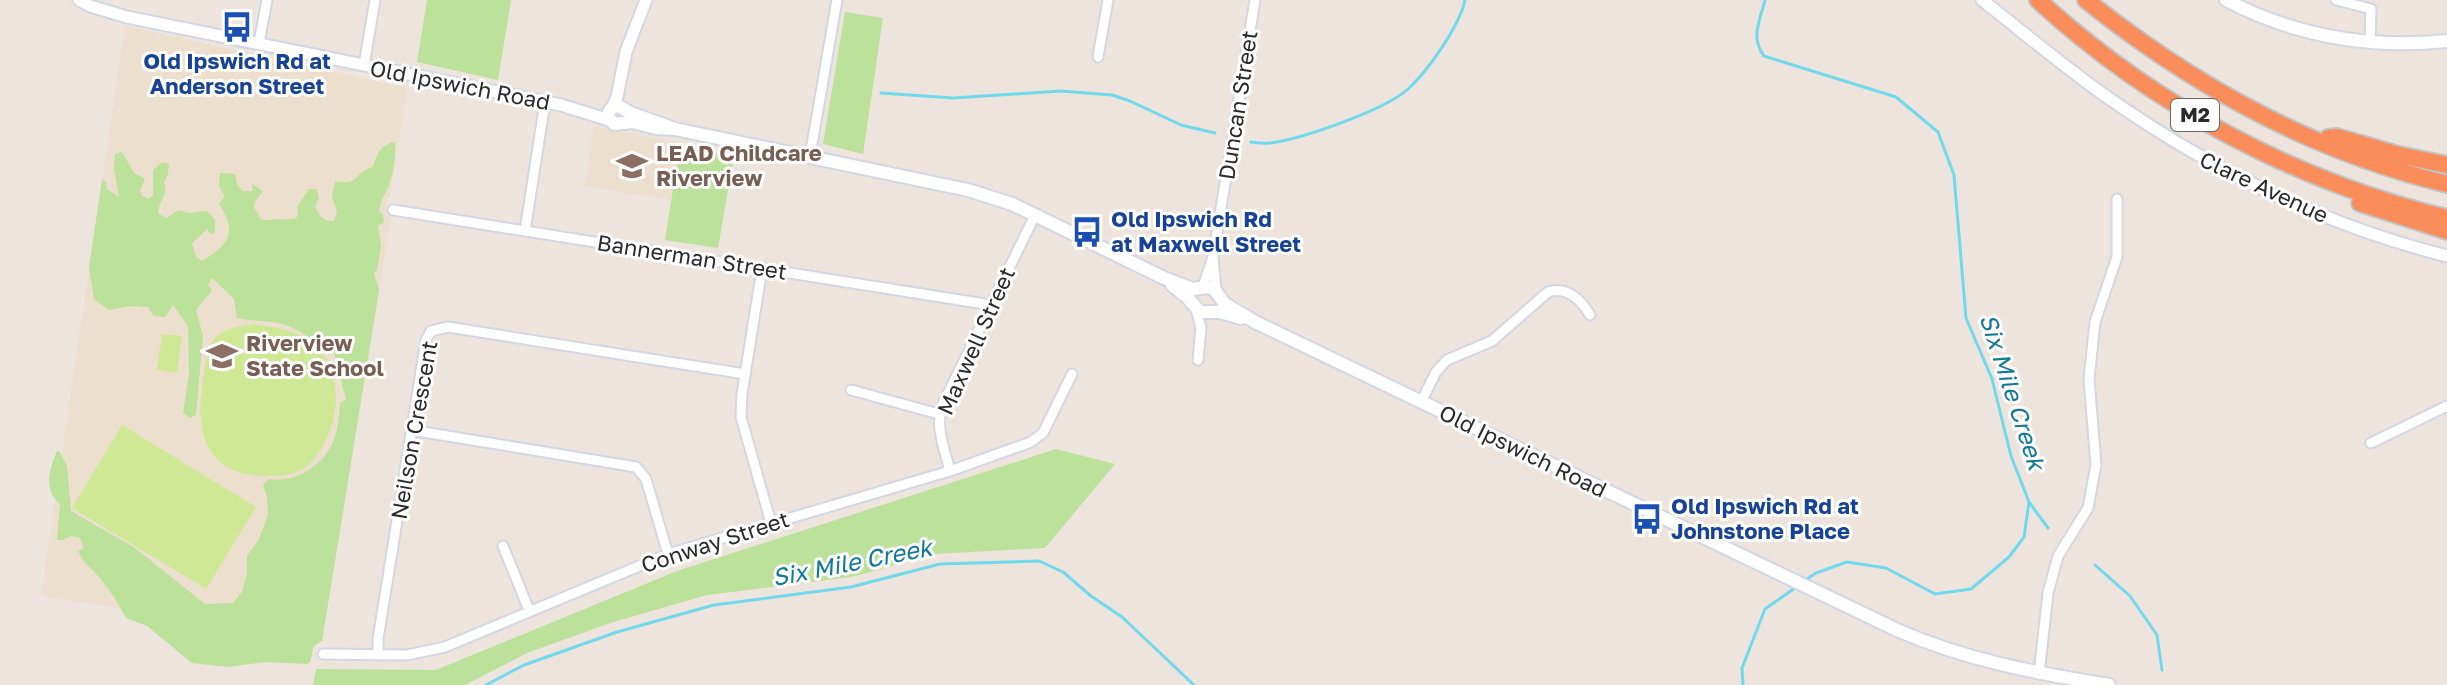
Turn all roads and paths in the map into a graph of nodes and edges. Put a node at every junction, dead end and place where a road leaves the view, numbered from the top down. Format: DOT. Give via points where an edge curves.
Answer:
graph roads {
  1 [pos="79,0"];
  2 [pos="267,0"];
  3 [pos="375,0"];
  4 [pos="646,0"];
  5 [pos="837,0"];
  6 [pos="1108,0"];
  7 [pos="1255,0"];
  8 [pos="1982,0"];
  9 [pos="2038,0"];
  10 [pos="2086,0"];
  11 [pos="2226,0"];
  12 [pos="2336,0"];
  13 [pos="2447,41"];
  14 [pos="259,43"];
  15 [pos="2370,43"];
  16 [pos="1098,57"];
  17 [pos="364,65"];
  18 [pos="545,102"];
  19 [pos="617,113"];
  20 [pos="2316,140"];
  21 [pos="810,156"];
  22 [pos="2447,165"];
  23 [pos="2305,170"];
  24 [pos="2447,184"];
  25 [pos="2117,199"];
  26 [pos="393,210"];
  27 [pos="1035,215"];
  28 [pos="2447,218"];
  29 [pos="525,231"];
  30 [pos="2447,231"];
  31 [pos="2447,256"];
  32 [pos="762,269"];
  33 [pos="1164,278"];
  34 [pos="1209,291"];
  35 [pos="990,307"];
  36 [pos="1202,310"];
  37 [pos="1590,315"];
  38 [pos="1255,322"];
  39 [pos="1198,360"];
  40 [pos="745,374"];
  41 [pos="1072,374"];
  42 [pos="851,390"];
  43 [pos="1421,402"];
  44 [pos="2447,406"];
  45 [pos="939,414"];
  46 [pos="411,430"];
  47 [pos="2371,443"];
  48 [pos="950,471"];
  49 [pos="771,523"];
  50 [pos="503,546"];
  51 [pos="668,554"];
  52 [pos="529,610"];
  53 [pos="323,654"];
  54 [pos="378,655"];
  55 [pos="2039,674"];
  56 [pos="2109,685"];
  1 -- 14 [label="street, Old Ipswich Road" via="127,17"];
  2 -- 14 [label="street"];
  3 -- 17 [label="street"];
  4 -- 19 [label="street" via="626,52"];
  5 -- 21 [label="street"];
  6 -- 16 [label="street"];
  7 -- 34 [label="street, Duncan Street"];
  8 -- 31 [label="street, Clare Avenue" via="2104,95 2223,170 2321,216"];
  9 -- 23 [label="highway, M2" via="2160,94 2237,139"];
  10 -- 20 [label="highway, M2" via="2207,85"];
  11 -- 15 [label="main road" via="2296,29"];
  12 -- 15 [label="street" via="2371,9"];
  13 -- 15 [label="main road"];
  14 -- 17 [label="street, Old Ipswich Road"];
  17 -- 18 [label="street, Old Ipswich Road"];
  18 -- 19 [label="street, Old Ipswich Road"];
  18 -- 29 [label="street"];
  19 -- 21 [label="main road, Old Ipswich Road"];
  20 -- 22 [label="highway" via="2337,137"];
  20 -- 24 [label="highway, M2"];
  21 -- 27 [label="main road, Old Ipswich Road" via="968,190"];
  23 -- 28 [label="highway, M2"];
  23 -- 30 [label="highway" via="2328,190"];
  25 -- 55 [label="street" via="2117,257 2095,322 2089,379 2096,465 2088,508 2058,556"];
  26 -- 29 [label="street, Bannerman Street"];
  27 -- 33 [label="main road, Old Ipswich Road"];
  27 -- 35 [label="street, Maxwell Street"];
  29 -- 32 [label="street, Bannerman Street"];
  32 -- 35 [label="street, Bannerman Street"];
  32 -- 40 [label="street"];
  33 -- 34 [label="main road, Old Ipswich Road"];
  33 -- 36 [label="main road, Old Ipswich Road"];
  34 -- 36 [label="main road" via="1194,296"];
  34 -- 36 [label="main road" via="1217,308"];
  34 -- 38 [label="main road, Old Ipswich Road"];
  35 -- 45 [label="street, Maxwell Street"];
  36 -- 38 [label="main road, Old Ipswich Road"];
  36 -- 39 [label="street"];
  37 -- 43 [label="street" via="1567,292 1548,292 1492,341 1447,360"];
  38 -- 43 [label="main road, Old Ipswich Road"];
  40 -- 46 [label="street, Neilson Crescent" via="441,328 426,340"];
  40 -- 49 [label="street" via="742,425"];
  41 -- 48 [label="street, Conway Street" via="1039,438"];
  42 -- 45 [label="street"];
  43 -- 55 [label="main road, Old Ipswich Road" via="1930,644"];
  44 -- 47 [label="street"];
  45 -- 48 [label="street, Maxwell Street"];
  46 -- 51 [label="street" via="636,467 646,479"];
  46 -- 54 [label="street, Neilson Crescent"];
  48 -- 49 [label="street, Conway Street"];
  49 -- 51 [label="street, Conway Street"];
  50 -- 52 [label="street"];
  51 -- 52 [label="street, Conway Street"];
  52 -- 54 [label="street, Conway Street" via="432,651"];
  53 -- 54 [label="street, Conway Street"];
  55 -- 56 [label="main road, Old Ipswich Road"];
}
